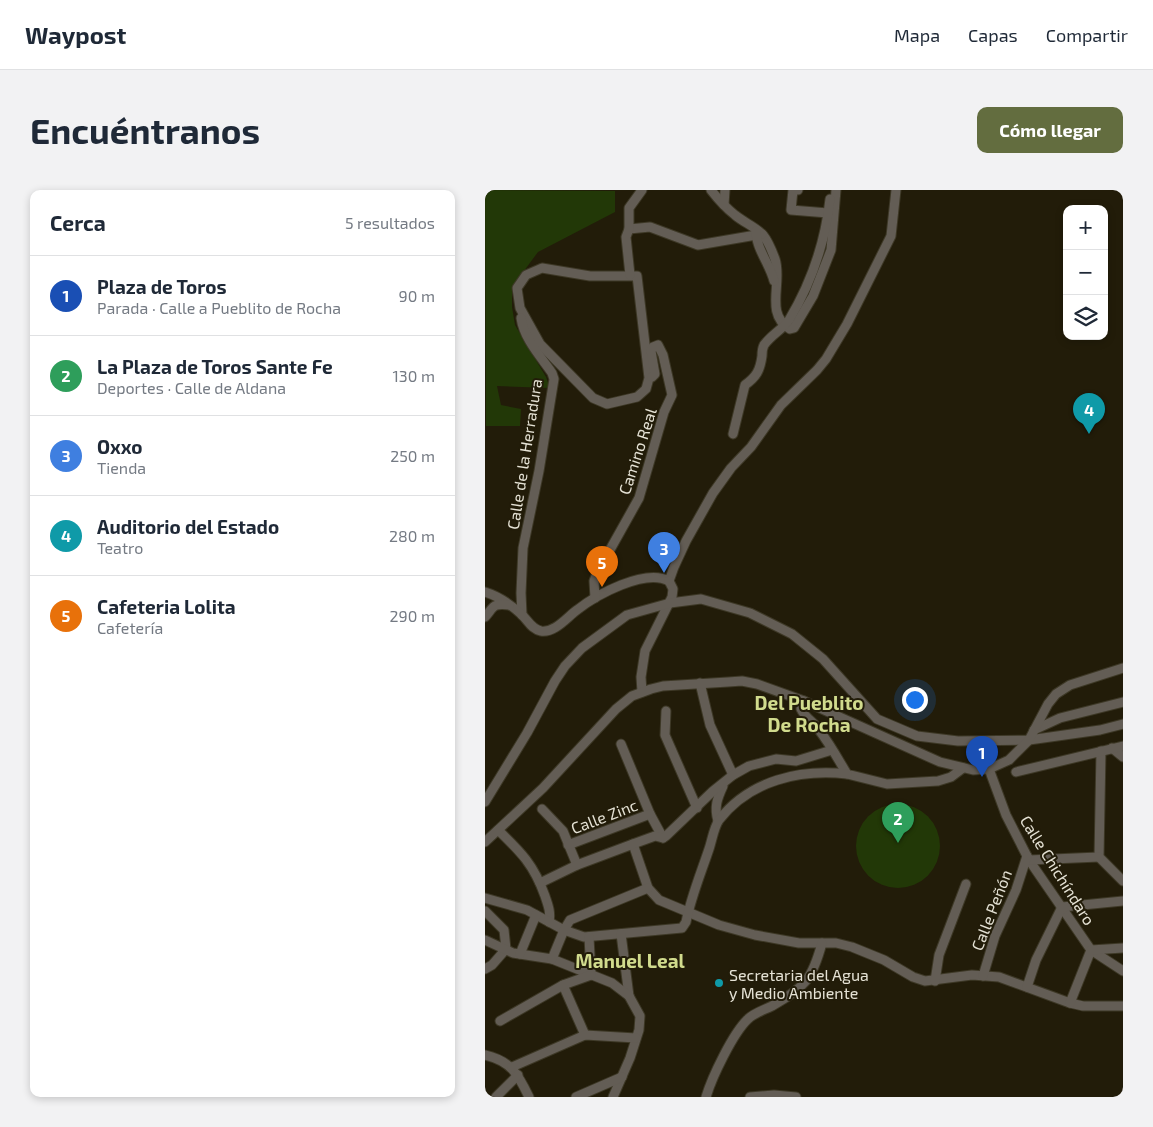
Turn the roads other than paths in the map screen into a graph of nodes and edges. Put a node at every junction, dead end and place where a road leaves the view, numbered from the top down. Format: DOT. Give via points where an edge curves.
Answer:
graph roads {
  1 [pos="641,190"];
  2 [pos="711,190"];
  3 [pos="725,190"];
  4 [pos="798,190"];
  5 [pos="831,190"];
  6 [pos="836,190"];
  7 [pos="896,190"];
  8 [pos="725,205"];
  9 [pos="828,213"];
  10 [pos="629,229"];
  11 [pos="758,233"];
  12 [pos="630,276"];
  13 [pos="520,308"];
  14 [pos="784,326"];
  15 [pos="649,378"];
  16 [pos="733,434"];
  17 [pos="669,581"];
  18 [pos="485,592"];
  19 [pos="595,598"];
  20 [pos="670,603"];
  21 [pos="510,606"];
  22 [pos="522,615"];
  23 [pos="485,617"];
  24 [pos="1123,668"];
  25 [pos="700,684"];
  26 [pos="641,692"];
  27 [pos="804,701"];
  28 [pos="1123,702"];
  29 [pos="666,711"];
  30 [pos="1123,724"];
  31 [pos="1034,730"];
  32 [pos="1029,740"];
  33 [pos="621,744"];
  34 [pos="1123,746"];
  35 [pos="1112,748"];
  36 [pos="832,750"];
  37 [pos="1101,751"];
  38 [pos="1123,757"];
  39 [pos="963,768"];
  40 [pos="989,769"];
  41 [pos="1017,772"];
  42 [pos="847,774"];
  43 [pos="733,775"];
  44 [pos="724,783"];
  45 [pos="485,802"];
  46 [pos="697,808"];
  47 [pos="542,809"];
  48 [pos="651,814"];
  49 [pos="718,821"];
  50 [pos="498,830"];
  51 [pos="663,838"];
  52 [pos="485,842"];
  53 [pos="633,844"];
  54 [pos="568,846"];
  55 [pos="1099,857"];
  56 [pos="1028,858"];
  57 [pos="577,865"];
  58 [pos="1123,882"];
  59 [pos="540,884"];
  60 [pos="965,884"];
  61 [pos="648,888"];
  62 [pos="485,898"];
  63 [pos="1123,902"];
  64 [pos="1062,907"];
  65 [pos="485,911"];
  66 [pos="688,913"];
  67 [pos="536,915"];
  68 [pos="549,922"];
  69 [pos="564,930"];
  70 [pos="621,934"];
  71 [pos="589,937"];
  72 [pos="485,940"];
  73 [pos="822,943"];
  74 [pos="1123,948"];
  75 [pos="506,949"];
  76 [pos="1091,950"];
  77 [pos="520,954"];
  78 [pos="552,959"];
  79 [pos="485,968"];
  80 [pos="1123,971"];
  81 [pos="591,975"];
  82 [pos="983,976"];
  83 [pos="935,981"];
  84 [pos="563,985"];
  85 [pos="1027,987"];
  86 [pos="629,996"];
  87 [pos="1069,1003"];
  88 [pos="1123,1006"];
  89 [pos="500,1021"];
  90 [pos="585,1035"];
  91 [pos="637,1038"];
  92 [pos="485,1055"];
  93 [pos="511,1067"];
  94 [pos="519,1075"];
  95 [pos="622,1077"];
  96 [pos="774,1096"];
  97 [pos="496,1097"];
  98 [pos="529,1097"];
  99 [pos="576,1097"];
  100 [pos="613,1097"];
  101 [pos="706,1097"];
  102 [pos="750,1097"];
  103 [pos="796,1097"];
  1 -- 10 [label="street" via="629,208"];
  2 -- 8 [label="street"];
  3 -- 8 [label="street"];
  4 -- 9 [label="street" via="793,190 791,210"];
  5 -- 9 [label="street"];
  6 -- 14 [label="street" via="831,250 825,269 794,328"];
  7 -- 17 [label="street" via="891,236 847,324 826,359 781,405 751,447 726,474 686,541"];
  8 -- 11 [label="street"];
  9 -- 14 [label="street" via="812,276"];
  10 -- 11 [label="street" via="650,227 698,245"];
  10 -- 12 [label="street" via="626,237"];
  11 -- 14 [label="street" via="775,261 778,276 775,300"];
  12 -- 13 [label="street, Calle de la Herradura" via="590,276 542,268 526,276 517,288"];
  12 -- 15 [label="street" via="637,276"];
  13 -- 15 [label="street" via="540,344 599,402 607,404 637,397 646,389"];
  13 -- 22 [label="street, Calle de la Herradura" via="522,326 554,379 523,548"];
  14 -- 16 [label="street" via="763,347 761,368 756,378 745,385"];
  15 -- 19 [label="street, Camino Real" via="655,374 651,351 658,345 672,395 639,498 597,573"];
  17 -- 19 [label="street" via="650,577"];
  17 -- 20 [label="street" via="673,589"];
  18 -- 21 [label="street" via="498,596"];
  19 -- 22 [label="street" via="550,630 536,629"];
  20 -- 26 [label="street" via="645,651"];
  20 -- 32 [label="street" via="701,599 750,613 792,634 823,659 877,719 917,736 957,741"];
  20 -- 45 [label="street" via="627,615 582,648 565,666"];
  21 -- 22 [label="street"];
  21 -- 23 [label="street" via="494,606"];
  24 -- 31 [label="street" via="1077,682 1056,694"];
  25 -- 26 [label="street" via="663,686"];
  25 -- 27 [label="street" via="742,681"];
  25 -- 43 [label="street" via="711,725"];
  26 -- 50 [label="street" via="616,709 543,788"];
  27 -- 36 [label="street" via="803,715 814,723"];
  27 -- 39 [label="street" via="940,762"];
  28 -- 31 [label="street" via="1060,718"];
  29 -- 46 [label="street" via="665,735"];
  30 -- 32 [label="street"];
  31 -- 32 [label="street"];
  32 -- 40 [label="street" via="1009,760"];
  33 -- 48 [label="street"];
  34 -- 35 [label="street"];
  35 -- 37 [label="street"];
  35 -- 38 [label="street"];
  36 -- 42 [label="street"];
  36 -- 43 [label="street" via="796,761 765,761"];
  37 -- 41 [label="street"];
  37 -- 55 [label="street"];
  39 -- 40 [label="street"];
  39 -- 42 [label="street" via="938,781 887,784"];
  40 -- 56 [label="street, Calle Chichíndaro" via="1005,816"];
  42 -- 49 [label="street" via="792,775 774,781 744,796"];
  43 -- 44 [label="street"];
  44 -- 46 [label="street"];
  44 -- 49 [label="street" via="716,801"];
  46 -- 51 [label="street"];
  47 -- 54 [label="street" via="563,831"];
  48 -- 51 [label="street"];
  48 -- 54 [label="street, Calle Zinc"];
  49 -- 66 [label="street"];
  50 -- 52 [label="street"];
  50 -- 59 [label="street" via="523,855"];
  51 -- 53 [label="street" via="655,836"];
  53 -- 57 [label="street"];
  53 -- 61 [label="street"];
  54 -- 57 [label="street"];
  55 -- 56 [label="street"];
  55 -- 58 [label="street"];
  56 -- 64 [label="street, Calle Chichíndaro"];
  56 -- 82 [label="street, Calle Peñón" via="995,936"];
  57 -- 59 [label="street"];
  59 -- 68 [label="street" via="551,912"];
  60 -- 83 [label="street" via="939,955"];
  61 -- 66 [label="street" via="659,900"];
  61 -- 69 [label="street" via="570,920"];
  62 -- 67 [label="street"];
  63 -- 64 [label="street"];
  64 -- 76 [label="street, Calle Chichíndaro"];
  64 -- 85 [label="street" via="1036,960"];
  65 -- 75 [label="street" via="504,930"];
  66 -- 70 [label="street" via="682,928"];
  66 -- 73 [label="street" via="719,926 755,935 799,943"];
  67 -- 68 [label="street"];
  67 -- 77 [label="street"];
  68 -- 69 [label="street"];
  69 -- 71 [label="street"];
  69 -- 78 [label="street"];
  70 -- 71 [label="street"];
  70 -- 86 [label="street"];
  71 -- 81 [label="street"];
  72 -- 75 [label="street"];
  73 -- 83 [label="street" via="852,947 913,977"];
  73 -- 101 [label="street" via="816,966 807,982 748,1019 727,1049"];
  74 -- 76 [label="street"];
  75 -- 77 [label="street"];
  75 -- 79 [label="street"];
  76 -- 80 [label="street, Calle Chichíndaro"];
  76 -- 87 [label="street"];
  77 -- 78 [label="street"];
  78 -- 81 [label="street"];
  81 -- 84 [label="street"];
  81 -- 86 [label="street" via="612,983"];
  82 -- 83 [label="street"];
  82 -- 85 [label="street" via="999,977"];
  84 -- 89 [label="street"];
  84 -- 90 [label="street"];
  85 -- 87 [label="street"];
  86 -- 91 [label="street" via="639,1016"];
  87 -- 88 [label="street"];
  90 -- 91 [label="street"];
  90 -- 93 [label="street"];
  91 -- 95 [label="street"];
  92 -- 93 [label="street"];
  93 -- 94 [label="street"];
  94 -- 97 [label="street"];
  94 -- 98 [label="street"];
  95 -- 99 [label="street"];
  95 -- 100 [label="street"];
  96 -- 102 [label="street"];
  96 -- 103 [label="street"];
}
